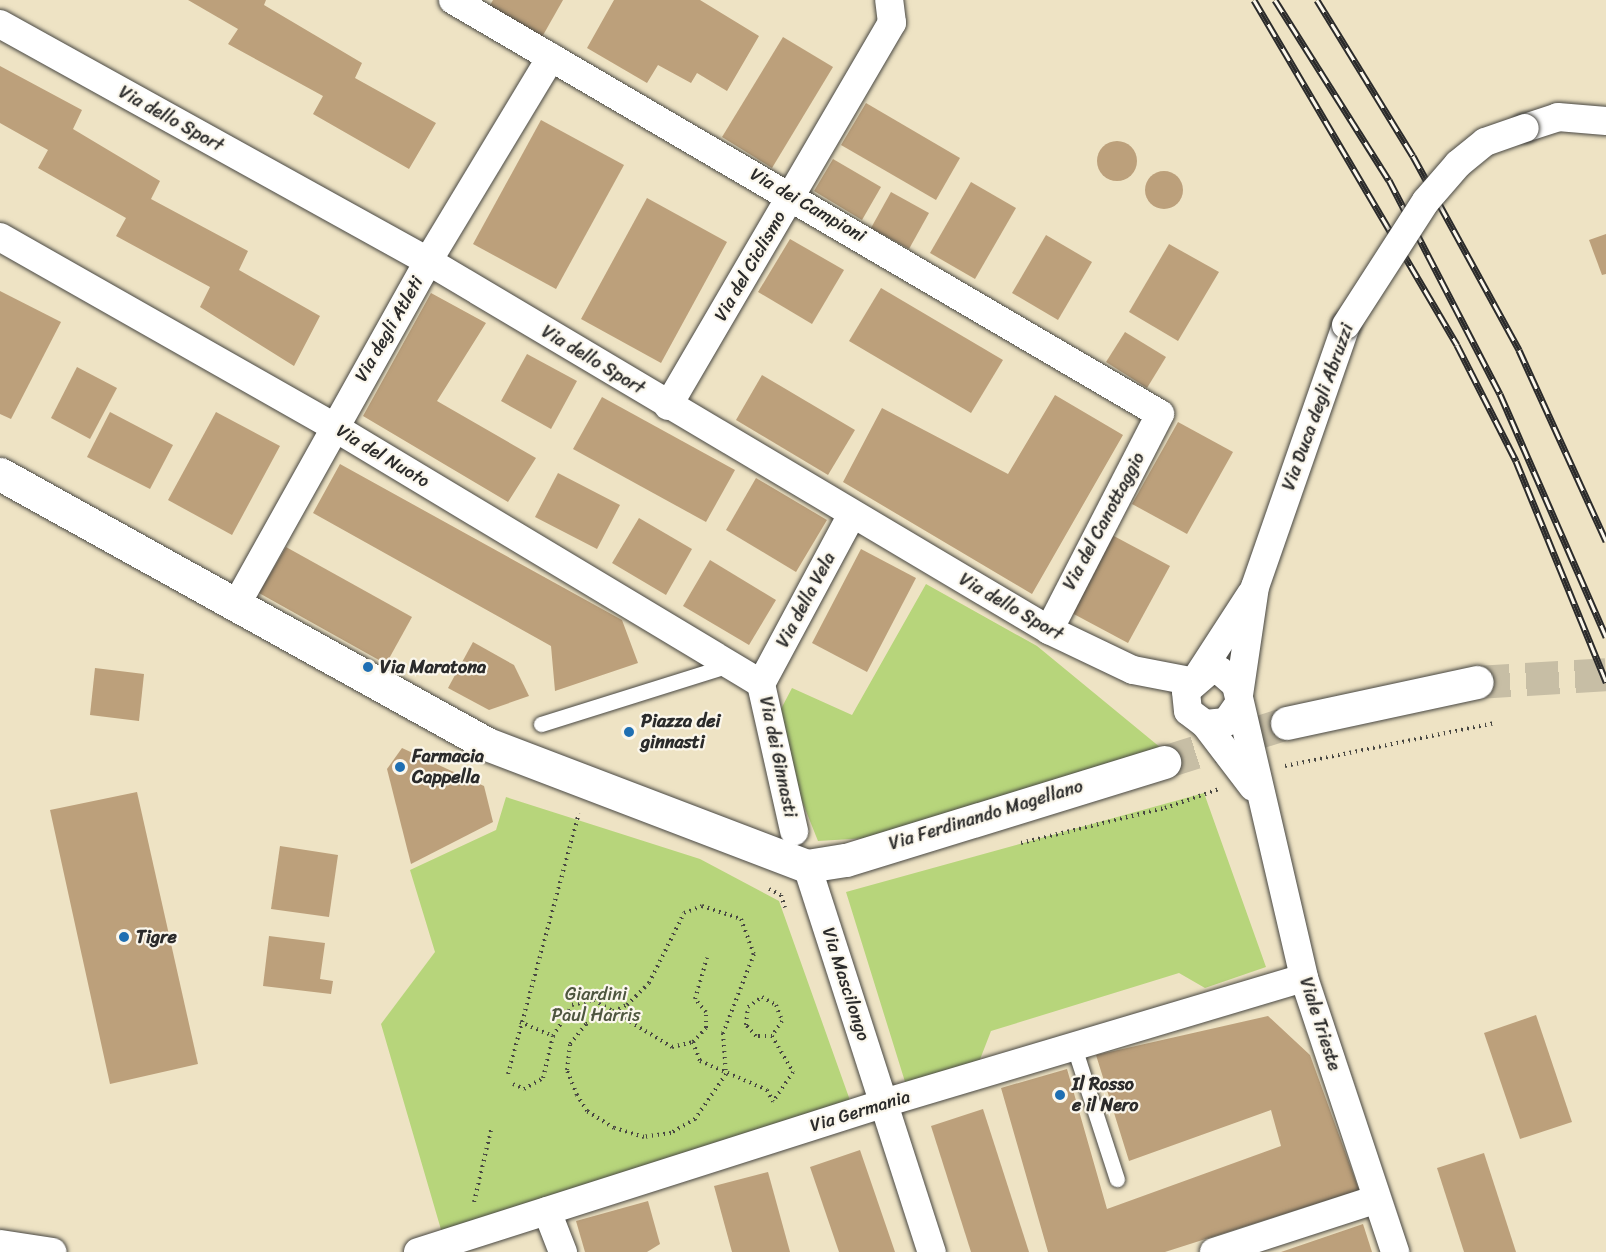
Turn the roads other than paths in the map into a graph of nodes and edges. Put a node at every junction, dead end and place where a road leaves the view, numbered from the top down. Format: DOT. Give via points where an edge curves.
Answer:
graph roads {
  1 [pos="453,0"];
  2 [pos="889,0"];
  3 [pos="0,24"];
  4 [pos="551,57"];
  5 [pos="1606,121"];
  6 [pos="792,195"];
  7 [pos="0,237"];
  8 [pos="428,261"];
  9 [pos="668,406"];
  10 [pos="1160,414"];
  11 [pos="334,427"];
  12 [pos="0,474"];
  13 [pos="851,516"];
  14 [pos="1256,587"];
  15 [pos="235,607"];
  16 [pos="1048,630"];
  17 [pos="731,664"];
  18 [pos="1194,678"];
  19 [pos="1477,682"];
  20 [pos="761,684"];
  21 [pos="1239,700"];
  22 [pos="1287,723"];
  23 [pos="541,724"];
  24 [pos="1205,724"];
  25 [pos="1164,762"];
  26 [pos="1258,793"];
  27 [pos="794,831"];
  28 [pos="807,866"];
  29 [pos="1304,978"];
  30 [pos="1074,1047"];
  31 [pos="884,1103"];
  32 [pos="1117,1179"];
  33 [pos="1377,1199"];
  34 [pos="547,1211"];
  35 [pos="0,1244"];
  36 [pos="1242,1248"];
  37 [pos="52,1252"];
  38 [pos="418,1252"];
  39 [pos="563,1252"];
  40 [pos="932,1252"];
  41 [pos="1214,1252"];
  42 [pos="1395,1252"];
  1 -- 4 [label="street, Via dei Campioni"];
  2 -- 6 [label="street, Via del Ciclismo" via="892,23"];
  3 -- 8 [label="street, Via dello Sport"];
  4 -- 6 [label="street, Via dei Campioni"];
  4 -- 8 [label="street, Via degli Atleti"];
  5 -- 14 [label="street, Via Duca degli Abruzzi, bridge" via="1558,117 1485,142 1458,164 1426,201 1346,325"];
  6 -- 9 [label="street, Via del Ciclismo"];
  6 -- 10 [label="street, Via dei Campioni"];
  7 -- 11 [label="street, Via del Nuoto"];
  8 -- 9 [label="street, Via dello Sport"];
  8 -- 11 [label="street, Via degli Atleti"];
  9 -- 13 [label="street, Via dello Sport"];
  10 -- 16 [label="street, Via del Canottaggio"];
  11 -- 15 [label="street, Via degli Atleti"];
  11 -- 17 [label="street, Via del Nuoto"];
  12 -- 15 [label="street"];
  13 -- 16 [label="street, Via dello Sport"];
  13 -- 20 [label="street, Via della Vela"];
  14 -- 18 [label="street, Via Duca degli Abruzzi"];
  14 -- 21 [label="street, Via Duca degli Abruzzi"];
  15 -- 28 [label="street" via="487,744"];
  16 -- 18 [label="street, Via dello Sport" via="1133,670"];
  17 -- 20 [label="street, Via del Nuoto"];
  17 -- 23 [label="lane"];
  18 -- 21 [label="street, Viale Trieste" via="1220,671"];
  18 -- 24 [label="street, Viale Trieste" via="1185,701"];
  19 -- 22 [label="street"];
  20 -- 27 [label="street, Via dei Ginnasti"];
  21 -- 24 [label="street" via="1226,722"];
  21 -- 26 [label="street, Viale Trieste"];
  24 -- 26 [label="street, Viale Trieste"];
  25 -- 28 [label="street, Via Ferdinando Magellano" via="846,860"];
  26 -- 29 [label="street, Viale Trieste"];
  28 -- 31 [label="street, Via Mascilongo"];
  29 -- 30 [label="street, Via Germania"];
  29 -- 33 [label="street, Viale Trieste"];
  30 -- 31 [label="street, Via Germania"];
  30 -- 32 [label="lane"];
  31 -- 34 [label="street, Via Germania"];
  31 -- 40 [label="street, Via Mascilongo"];
  33 -- 36 [label="street"];
  33 -- 42 [label="street, Viale Trieste"];
  34 -- 38 [label="street, Via Germania" via="472,1231"];
  34 -- 39 [label="street"];
  35 -- 37 [label="street"];
  36 -- 41 [label="street"];
}
